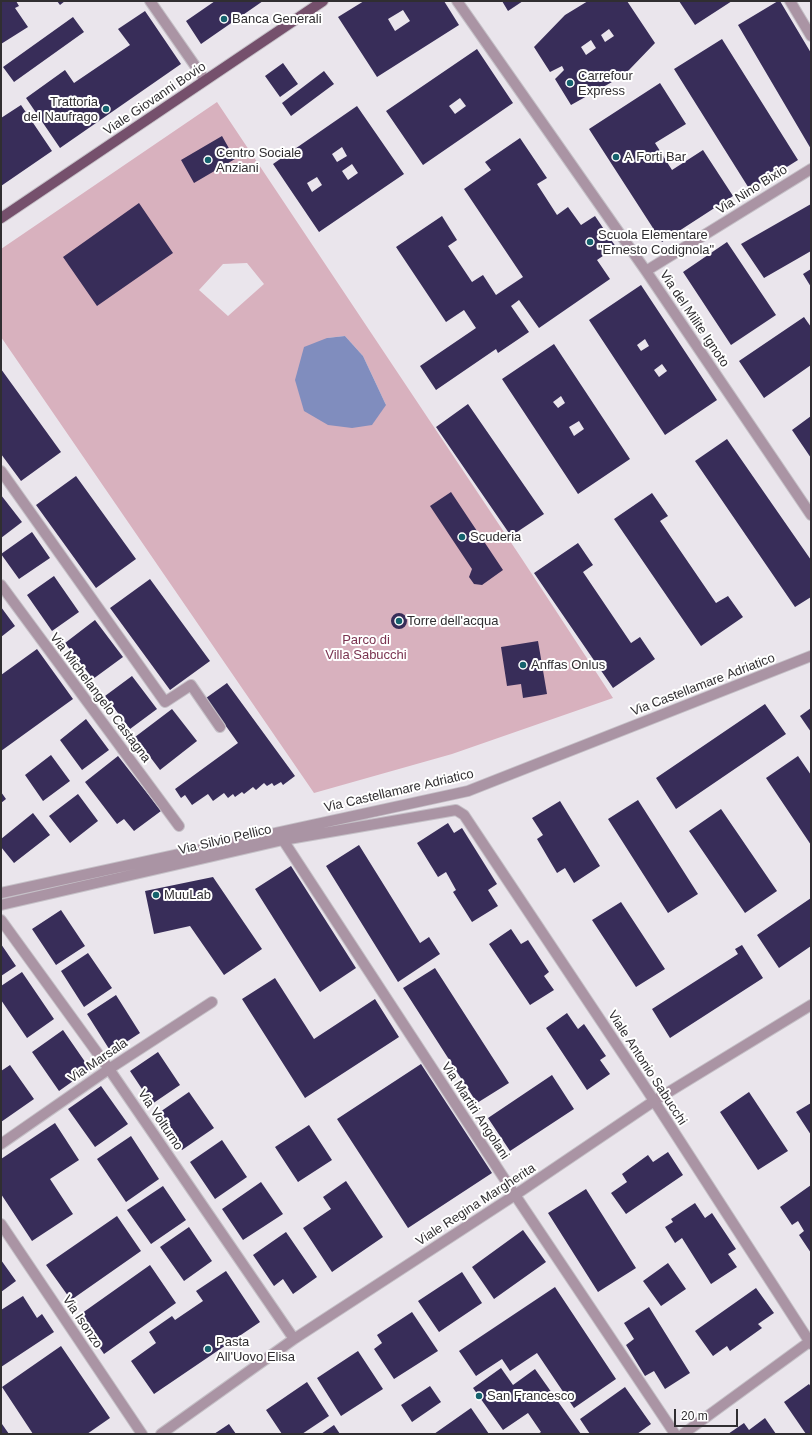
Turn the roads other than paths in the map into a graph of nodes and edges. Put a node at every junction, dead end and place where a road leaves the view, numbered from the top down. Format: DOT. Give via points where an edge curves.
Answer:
graph roads {
  1 [pos="150,1"];
  2 [pos="323,1"];
  3 [pos="457,1"];
  4 [pos="790,1"];
  5 [pos="811,36"];
  6 [pos="205,80"];
  7 [pos="811,169"];
  8 [pos="1,218"];
  9 [pos="646,271"];
  10 [pos="1,471"];
  11 [pos="811,514"];
  12 [pos="1,586"];
  13 [pos="811,656"];
  14 [pos="220,727"];
  15 [pos="456,810"];
  16 [pos="179,826"];
  17 [pos="283,840"];
  18 [pos="1,893"];
  19 [pos="1,905"];
  20 [pos="1,920"];
  21 [pos="212,1002"];
  22 [pos="811,1005"];
  23 [pos="109,1069"];
  24 [pos="654,1101"];
  25 [pos="1,1144"];
  26 [pos="515,1195"];
  27 [pos="1,1224"];
  28 [pos="294,1339"];
  29 [pos="810,1343"];
  30 [pos="142,1434"];
  31 [pos="161,1434"];
  32 [pos="674,1434"];
  33 [pos="683,1434"];
  1 -- 6 [label="street"];
  2 -- 6 [label="main road, Viale Giovanni Bovio"];
  3 -- 9 [label="street, Via del Milite Ignoto"];
  4 -- 5 [label="street"];
  6 -- 8 [label="main road, Viale Giovanni Bovio"];
  7 -- 9 [label="street, Via Nino Bixio"];
  9 -- 11 [label="street, Via del Milite Ignoto"];
  10 -- 14 [label="street" via="165,702 191,685"];
  12 -- 16 [label="street, Via Michelangelo Castagna"];
  13 -- 18 [label="street, Via Castellamare Adriatico" via="468,790"];
  15 -- 17 [label="street, Via Silvio Pellico"];
  15 -- 24 [label="street, Viale Antonio Sabucchi" via="464,815"];
  17 -- 19 [label="street, Via Silvio Pellico"];
  17 -- 26 [label="street, Via Martiri Angolani"];
  20 -- 23 [label="street, Via Volturno"];
  21 -- 23 [label="street, Via Marsala"];
  22 -- 24 [label="street, Viale Regina Margherita"];
  23 -- 25 [label="street, Via Marsala"];
  23 -- 28 [label="street, Via Volturno"];
  24 -- 26 [label="street, Viale Regina Margherita"];
  24 -- 29 [label="street, Viale Antonio Sabucchi"];
  26 -- 28 [label="street, Viale Regina Margherita"];
  26 -- 32 [label="street, Via Martiri Angolani"];
  27 -- 30 [label="street, Via Isonzo"];
  28 -- 31 [label="street, Viale Regina Margherita"];
  29 -- 33 [label="street"];
}
